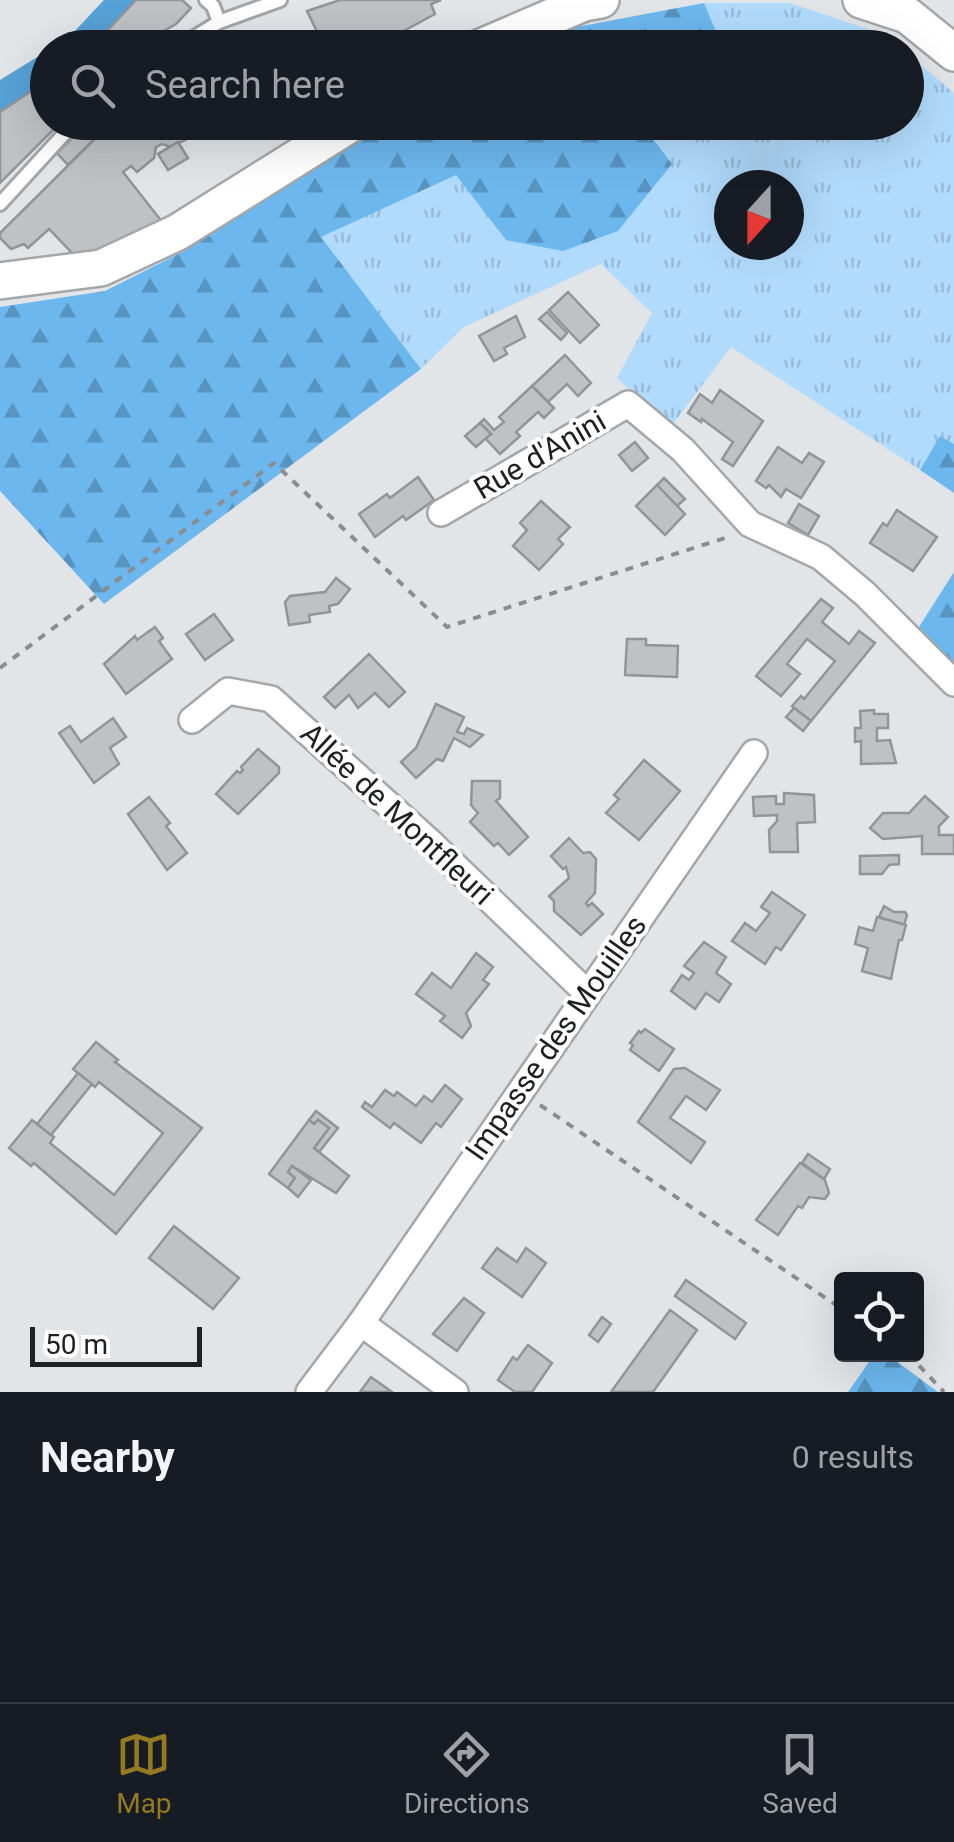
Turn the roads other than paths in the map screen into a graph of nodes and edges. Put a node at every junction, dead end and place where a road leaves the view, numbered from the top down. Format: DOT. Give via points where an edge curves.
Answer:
graph roads {
  1 [pos="206,0"];
  2 [pos="280,0"];
  3 [pos="601,0"];
  4 [pos="861,0"];
  5 [pos="219,22"];
  6 [pos="206,30"];
  7 [pos="521,30"];
  8 [pos="954,53"];
  9 [pos="59,140"];
  10 [pos="325,140"];
  11 [pos="0,204"];
  12 [pos="0,281"];
  13 [pos="442,513"];
  14 [pos="954,683"];
  15 [pos="192,720"];
  16 [pos="754,753"];
  17 [pos="586,992"];
  18 [pos="360,1324"];
  19 [pos="309,1392"];
  20 [pos="455,1392"];
  1 -- 5 [label="lane"];
  2 -- 5 [label="lane"];
  3 -- 7 [label="street"];
  4 -- 8 [label="street" via="907,14"];
  5 -- 6 [label="lane"];
  9 -- 11 [label="lane"];
  10 -- 12 [label="street" via="178,232 102,268"];
  13 -- 14 [label="street, Rue d'Anini" via="628,404 683,450 750,524 821,558"];
  15 -- 17 [label="street, Allée de Montfleuri" via="228,691 271,699"];
  16 -- 17 [label="street, Impasse des Mouilles"];
  17 -- 18 [label="street, Impasse des Mouilles"];
  18 -- 19 [label="street, Impasse des Mouilles"];
  18 -- 20 [label="street"];
}
